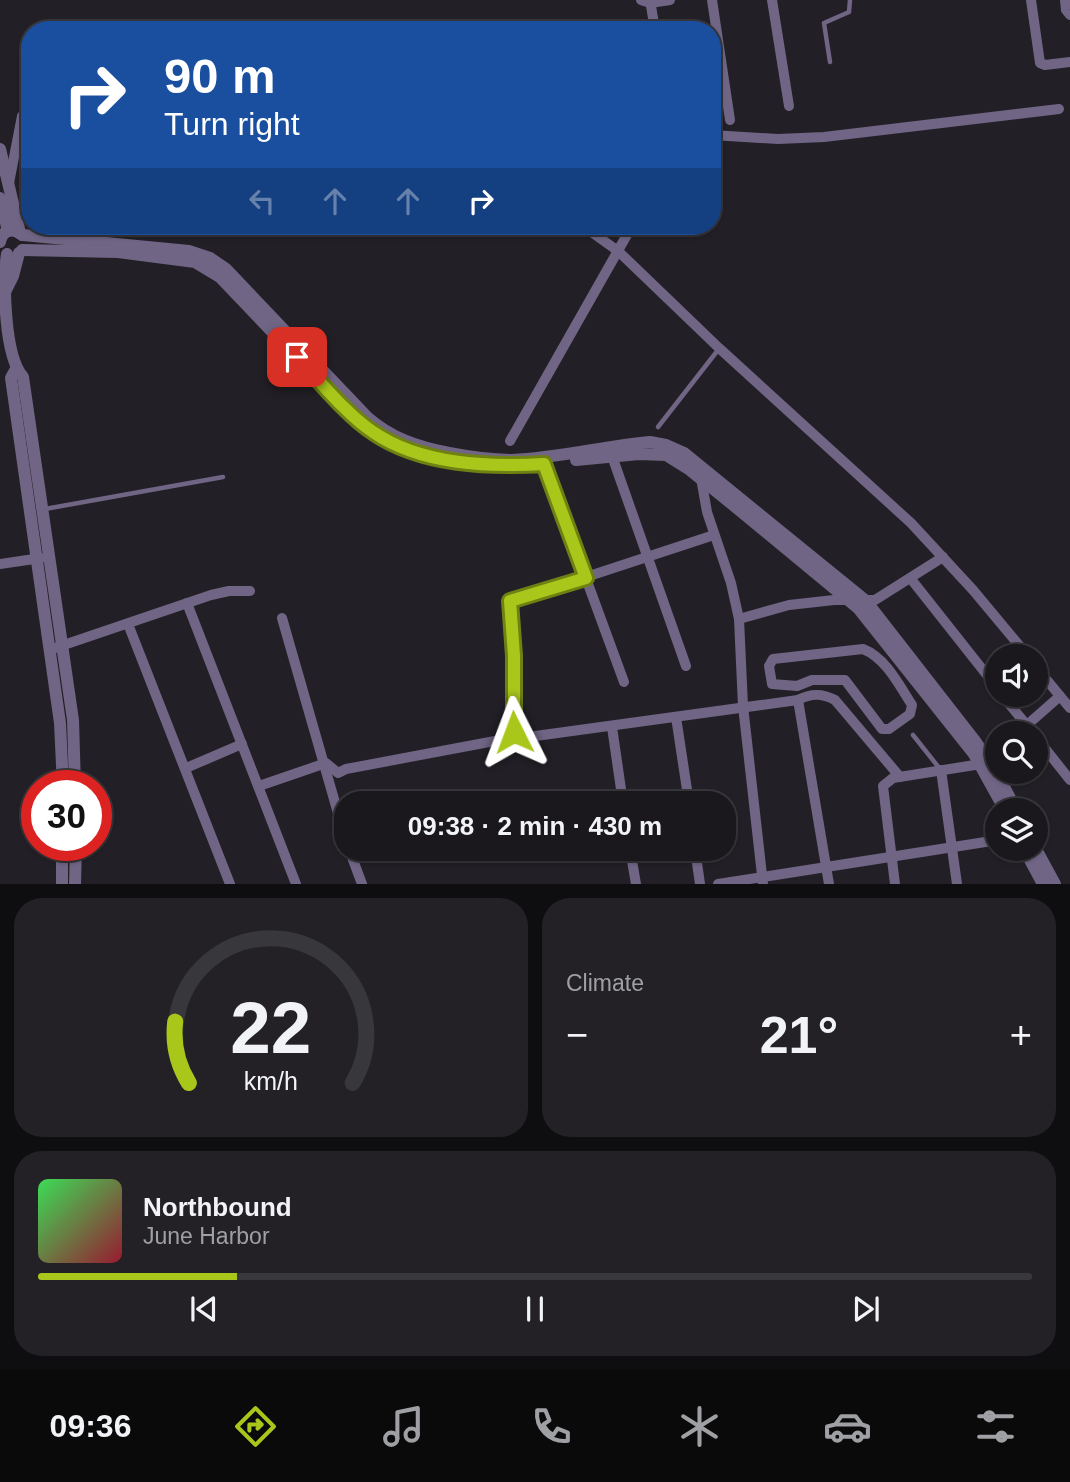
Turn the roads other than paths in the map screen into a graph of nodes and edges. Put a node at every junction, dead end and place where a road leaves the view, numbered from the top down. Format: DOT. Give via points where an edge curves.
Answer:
graph roads {
  1 [pos="670,0"];
  2 [pos="712,0"];
  3 [pos="772,0"];
  4 [pos="850,0"];
  5 [pos="1031,0"];
  6 [pos="1065,0"];
  7 [pos="647,1"];
  8 [pos="1070,15"];
  9 [pos="653,21"];
  10 [pos="715,21"];
  11 [pos="721,60"];
  12 [pos="830,62"];
  13 [pos="1070,62"];
  14 [pos="789,106"];
  15 [pos="1059,109"];
  16 [pos="21,120"];
  17 [pos="730,120"];
  18 [pos="721,136"];
  19 [pos="1,151"];
  20 [pos="4,192"];
  21 [pos="17,233"];
  22 [pos="21,233"];
  23 [pos="36,235"];
  24 [pos="596,235"];
  25 [pos="627,235"];
  26 [pos="10,249"];
  27 [pos="618,251"];
  28 [pos="2,296"];
  29 [pos="719,348"];
  30 [pos="16,369"];
  31 [pos="658,426"];
  32 [pos="510,442"];
  33 [pos="612,456"];
  34 [pos="458,458"];
  35 [pos="544,464"];
  36 [pos="223,477"];
  37 [pos="701,478"];
  38 [pos="42,509"];
  39 [pos="714,535"];
  40 [pos="43,557"];
  41 [pos="647,557"];
  42 [pos="943,557"];
  43 [pos="0,564"];
  44 [pos="586,578"];
  45 [pos="911,579"];
  46 [pos="250,591"];
  47 [pos="850,601"];
  48 [pos="866,601"];
  49 [pos="187,603"];
  50 [pos="282,618"];
  51 [pos="739,619"];
  52 [pos="128,624"];
  53 [pos="1018,644"];
  54 [pos="56,648"];
  55 [pos="686,666"];
  56 [pos="906,667"];
  57 [pos="985,673"];
  58 [pos="893,677"];
  59 [pos="624,682"];
  60 [pos="1048,682"];
  61 [pos="1059,696"];
  62 [pos="797,699"];
  63 [pos="743,706"];
  64 [pos="1012,707"];
  65 [pos="1070,708"];
  66 [pos="676,717"];
  67 [pos="1023,721"];
  68 [pos="1037,721"];
  69 [pos="612,727"];
  70 [pos="913,734"];
  71 [pos="516,737"];
  72 [pos="242,744"];
  73 [pos="1048,752"];
  74 [pos="326,763"];
  75 [pos="981,764"];
  76 [pos="186,768"];
  77 [pos="62,770"];
  78 [pos="75,770"];
  79 [pos="941,770"];
  80 [pos="900,777"];
  81 [pos="1070,780"];
  82 [pos="259,786"];
  83 [pos="622,791"];
  84 [pos="687,791"];
  85 [pos="334,794"];
  86 [pos="999,798"];
  87 [pos="1010,798"];
  88 [pos="985,842"];
  89 [pos="951,847"];
  90 [pos="891,856"];
  91 [pos="62,861"];
  92 [pos="76,861"];
  93 [pos="353,861"];
  94 [pos="632,861"];
  95 [pos="697,861"];
  96 [pos="1031,861"];
  97 [pos="1043,861"];
  98 [pos="826,867"];
  99 [pos="762,880"];
  100 [pos="62,884"];
  101 [pos="75,884"];
  102 [pos="230,884"];
  103 [pos="296,884"];
  104 [pos="362,884"];
  105 [pos="636,884"];
  106 [pos="701,884"];
  107 [pos="718,884"];
  108 [pos="829,884"];
  109 [pos="895,884"];
  110 [pos="957,884"];
  111 [pos="1043,884"];
  112 [pos="1055,884"];
  1 -- 7 [label="street"];
  2 -- 10 [label="street"];
  3 -- 14 [label="street"];
  4 -- 12 [label="lane" via="849,12 824,23"];
  5 -- 13 [label="street" via="1040,63"];
  6 -- 8 [label="street"];
  7 -- 9 [label="street"];
  11 -- 17 [label="street"];
  15 -- 18 [label="street" via="824,137"];
  16 -- 20 [label="street"];
  19 -- 20 [label="street"];
  20 -- 21 [label="street"];
  21 -- 22 [label="street"];
  21 -- 26 [label="street" via="25,243"];
  21 -- 26 [label="street" via="2,236"];
  23 -- 34 [label="street" via="189,251 210,258 226,269 375,424 405,441"];
  24 -- 27 [label="street"];
  25 -- 27 [label="street"];
  26 -- 28 [label="street" via="13,276"];
  26 -- 34 [label="street" via="118,252 204,265 370,431 402,447"];
  27 -- 29 [label="street"];
  27 -- 32 [label="street"];
  28 -- 30 [label="street"];
  29 -- 31 [label="lane"];
  29 -- 42 [label="street"];
  30 -- 38 [label="street" via="23,377"];
  30 -- 40 [label="street" via="11,378"];
  33 -- 35 [label="street"];
  33 -- 37 [label="street" via="666,455"];
  33 -- 41 [label="street"];
  34 -- 35 [label="street" via="502,466"];
  34 -- 48 [label="street" via="512,460 650,442 674,447"];
  35 -- 44 [label="street"];
  36 -- 38 [label="lane"];
  37 -- 39 [label="street"];
  37 -- 47 [label="street"];
  38 -- 40 [label="street"];
  39 -- 41 [label="street"];
  39 -- 51 [label="street"];
  40 -- 43 [label="street"];
  40 -- 54 [label="street"];
  41 -- 44 [label="street"];
  41 -- 55 [label="street"];
  42 -- 45 [label="street"];
  42 -- 53 [label="street"];
  44 -- 59 [label="street"];
  44 -- 71 [label="street" via="510,601"];
  45 -- 48 [label="street" via="881,598"];
  45 -- 57 [label="street"];
  46 -- 49 [label="street" via="229,591"];
  47 -- 48 [label="street"];
  47 -- 51 [label="street" via="789,605"];
  47 -- 56 [label="street"];
  48 -- 87 [label="street" via="975,741"];
  49 -- 52 [label="street"];
  49 -- 72 [label="street"];
  50 -- 74 [label="street"];
  51 -- 63 [label="street"];
  52 -- 54 [label="street"];
  52 -- 76 [label="street"];
  54 -- 77 [label="street"];
  54 -- 78 [label="street" via="73,720"];
  56 -- 58 [label="street"];
  56 -- 75 [label="street"];
  58 -- 58 [label="street" via="863,649 773,659 769,666 772,684 845,680 883,729 912,709"];
  60 -- 61 [label="street"];
  61 -- 65 [label="street"];
  61 -- 68 [label="street"];
  62 -- 63 [label="street"];
  62 -- 80 [label="street" via="825,694 835,700"];
  62 -- 98 [label="street"];
  63 -- 66 [label="street"];
  63 -- 99 [label="street"];
  64 -- 67 [label="street"];
  66 -- 69 [label="street"];
  66 -- 84 [label="street"];
  69 -- 71 [label="street"];
  69 -- 83 [label="street"];
  70 -- 79 [label="lane"];
  71 -- 74 [label="street" via="338,773"];
  72 -- 76 [label="street"];
  72 -- 82 [label="street"];
  73 -- 81 [label="street"];
  74 -- 82 [label="street"];
  74 -- 85 [label="street"];
  75 -- 79 [label="street"];
  75 -- 86 [label="street"];
  76 -- 102 [label="street"];
  79 -- 80 [label="street"];
  79 -- 89 [label="street"];
  80 -- 90 [label="street" via="883,786"];
  82 -- 103 [label="street"];
  88 -- 89 [label="street"];
  89 -- 90 [label="street"];
  89 -- 110 [label="street"];
  90 -- 98 [label="street"];
  90 -- 109 [label="street"];
  91 -- 100 [label="street"];
  92 -- 101 [label="street"];
  93 -- 104 [label="street"];
  94 -- 105 [label="street"];
  95 -- 106 [label="street"];
  96 -- 111 [label="street"];
  97 -- 112 [label="street"];
  98 -- 99 [label="street"];
  98 -- 108 [label="street"];
  99 -- 107 [label="street"];
}
